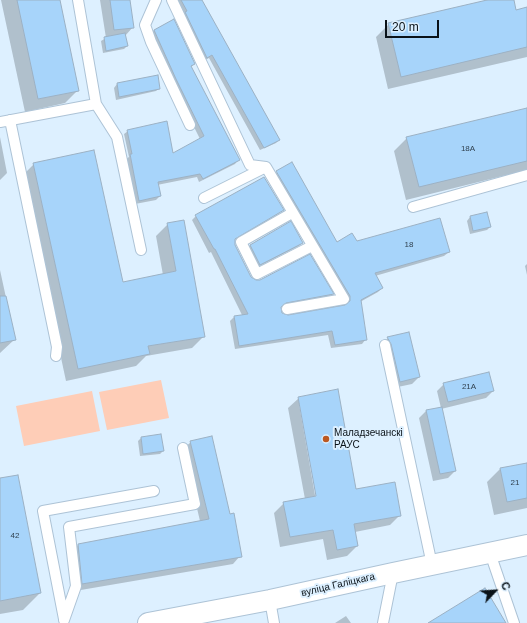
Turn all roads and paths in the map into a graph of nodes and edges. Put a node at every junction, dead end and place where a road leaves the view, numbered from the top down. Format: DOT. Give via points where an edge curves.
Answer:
graph roads {
  1 [pos="78,0"];
  2 [pos="156,0"];
  3 [pos="172,0"];
  4 [pos="96,104"];
  5 [pos="5,121"];
  6 [pos="190,125"];
  7 [pos="266,167"];
  8 [pos="527,176"];
  9 [pos="204,198"];
  10 [pos="413,207"];
  11 [pos="292,213"];
  12 [pos="312,246"];
  13 [pos="141,250"];
  14 [pos="287,309"];
  15 [pos="385,346"];
  16 [pos="56,356"];
  17 [pos="183,448"];
  18 [pos="154,491"];
  19 [pos="527,545"];
  20 [pos="490,553"];
  21 [pos="432,565"];
  22 [pos="393,573"];
  23 [pos="270,600"];
  24 [pos="64,622"];
  25 [pos="148,623"];
  26 [pos="274,623"];
  27 [pos="383,623"];
  28 [pos="514,623"];
  1 -- 4 [label="lane"];
  2 -- 6 [label="lane" via="145,25"];
  3 -- 7 [label="lane" via="250,165"];
  4 -- 5 [label="lane"];
  4 -- 13 [label="lane" via="117,137"];
  5 -- 16 [label="lane" via="57,347"];
  7 -- 9 [label="lane"];
  7 -- 11 [label="lane"];
  8 -- 10 [label="lane"];
  11 -- 12 [label="lane"];
  11 -- 12 [label="lane" via="241,242 257,274"];
  12 -- 14 [label="lane" via="344,299"];
  15 -- 21 [label="lane"];
  17 -- 24 [label="lane" via="195,504 69,527 76,586"];
  18 -- 24 [label="lane" via="43,511"];
  19 -- 20 [label="street, вуліца Галіцкага"];
  20 -- 21 [label="street, вуліца Галіцкага"];
  20 -- 28 [label="lane"];
  21 -- 22 [label="street, вуліца Галіцкага"];
  22 -- 23 [label="street, вуліца Галіцкага"];
  22 -- 27 [label="lane"];
  23 -- 25 [label="street, вуліца Галіцкага"];
  23 -- 26 [label="lane"];
}
